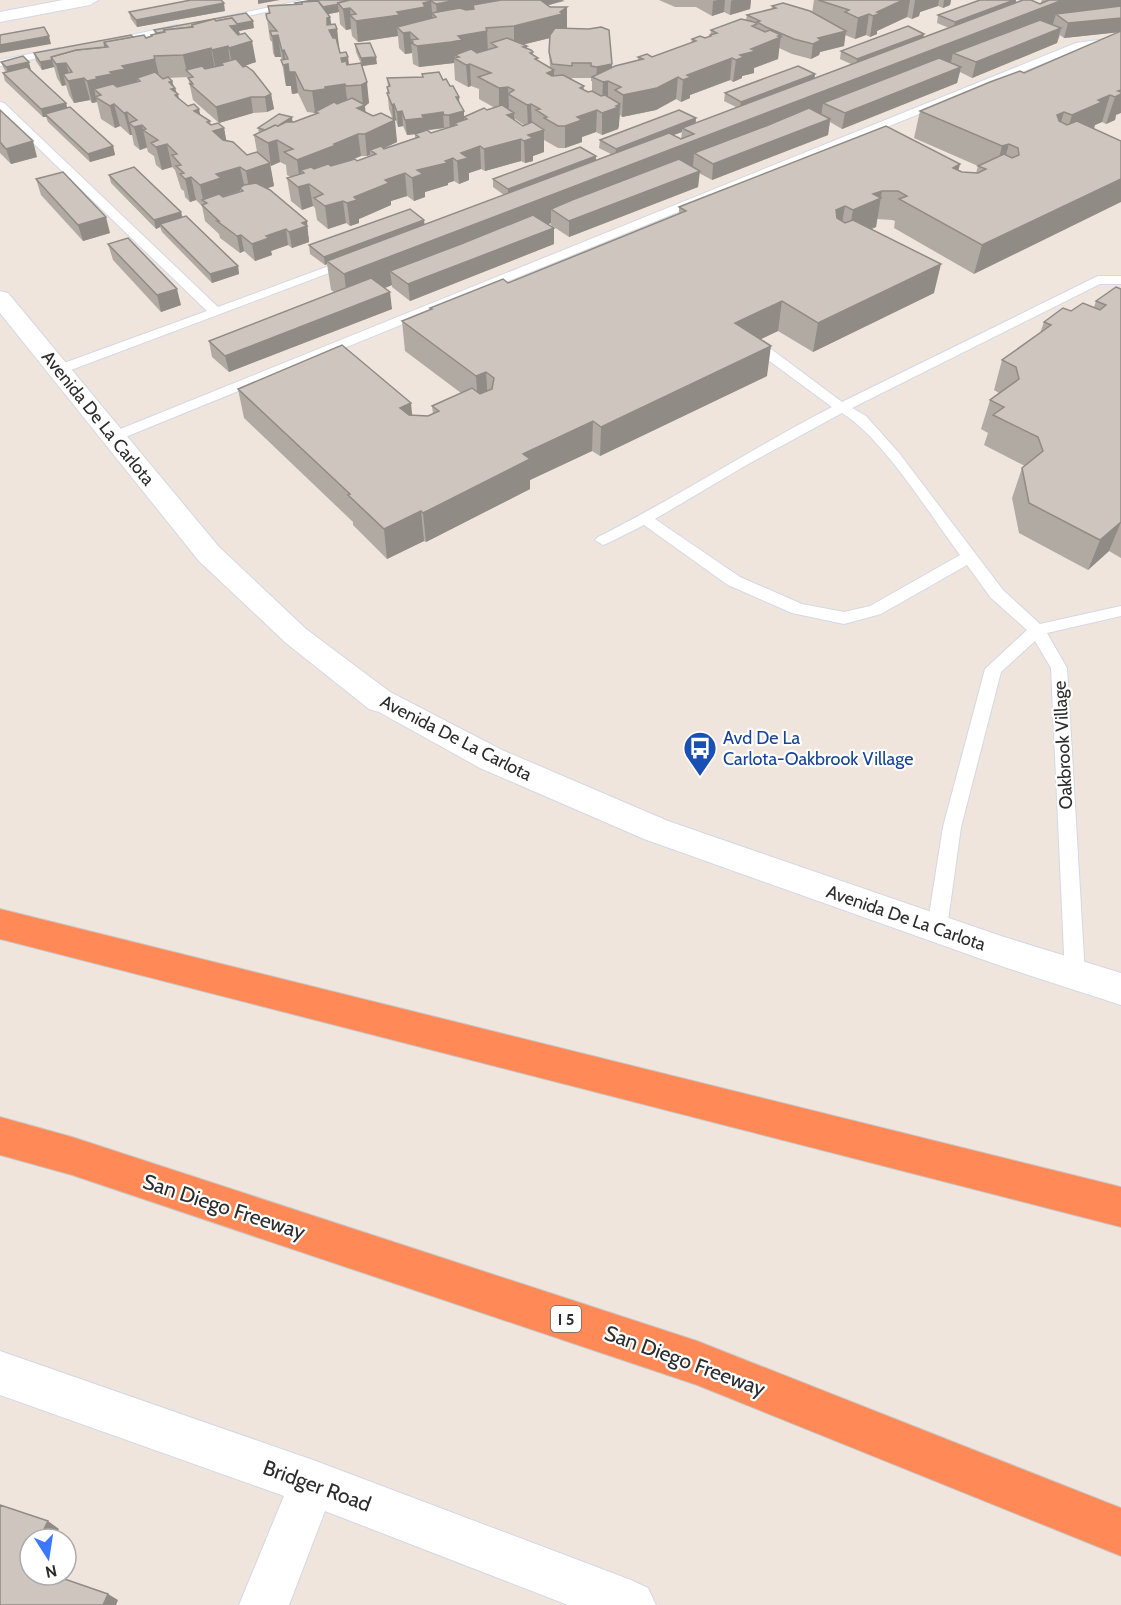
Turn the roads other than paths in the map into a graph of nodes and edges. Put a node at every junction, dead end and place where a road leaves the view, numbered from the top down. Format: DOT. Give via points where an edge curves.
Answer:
graph roads {
  1 [pos="90,0"];
  2 [pos="317,0"];
  3 [pos="0,17"];
  4 [pos="211,21"];
  5 [pos="188,26"];
  6 [pos="1121,40"];
  7 [pos="94,45"];
  8 [pos="70,49"];
  9 [pos="0,63"];
  10 [pos="0,105"];
  11 [pos="593,242"];
  12 [pos="609,253"];
  13 [pos="362,259"];
  14 [pos="1121,280"];
  15 [pos="0,298"];
  16 [pos="216,312"];
  17 [pos="754,343"];
  18 [pos="58,370"];
  19 [pos="841,407"];
  20 [pos="113,437"];
  21 [pos="647,519"];
  22 [pos="603,540"];
  23 [pos="969,557"];
  24 [pos="1121,610"];
  25 [pos="1037,630"];
  26 [pos="0,924"];
  27 [pos="937,928"];
  28 [pos="1075,975"];
  29 [pos="1121,990"];
  30 [pos="0,1136"];
  31 [pos="1121,1207"];
  32 [pos="0,1373"];
  33 [pos="313,1484"];
  34 [pos="1121,1532"];
  35 [pos="264,1605"];
  36 [pos="631,1605"];
  1 -- 3 [label="main road"];
  2 -- 4 [label="lane"];
  5 -- 7 [label="lane"];
  6 -- 11 [label="lane" via="1079,45"];
  8 -- 9 [label="lane"];
  10 -- 16 [label="lane"];
  11 -- 12 [label="lane"];
  11 -- 20 [label="lane"];
  13 -- 16 [label="lane"];
  14 -- 19 [label="lane" via="1098,280"];
  15 -- 18 [label="main road, Avenida De La Carlota"];
  16 -- 18 [label="lane"];
  17 -- 19 [label="lane, Oakbrook Village"];
  18 -- 20 [label="main road, Avenida De La Carlota"];
  19 -- 21 [label="lane"];
  19 -- 23 [label="lane, Oakbrook Village" via="861,419 894,456"];
  20 -- 27 [label="main road, Avenida De La Carlota" via="208,554 297,636 380,700 491,759 656,831"];
  21 -- 22 [label="lane"];
  21 -- 23 [label="lane" via="734,580 798,609 844,618 875,610"];
  23 -- 25 [label="lane, Oakbrook Village" via="997,594"];
  24 -- 25 [label="lane"];
  25 -- 27 [label="lane" via="993,669 952,827"];
  25 -- 28 [label="lane, Oakbrook Village" via="1059,668"];
  26 -- 31 [label="highway"];
  27 -- 28 [label="main road, Avenida De La Carlota"];
  28 -- 29 [label="main road, Avenida De La Carlota"];
  30 -- 34 [label="highway, San Diego Freeway / I 5" via="72,1156 698,1362"];
  32 -- 33 [label="main road, Bridger Road"];
  33 -- 35 [label="main road"];
  33 -- 36 [label="main road, Bridger Road"];
}
